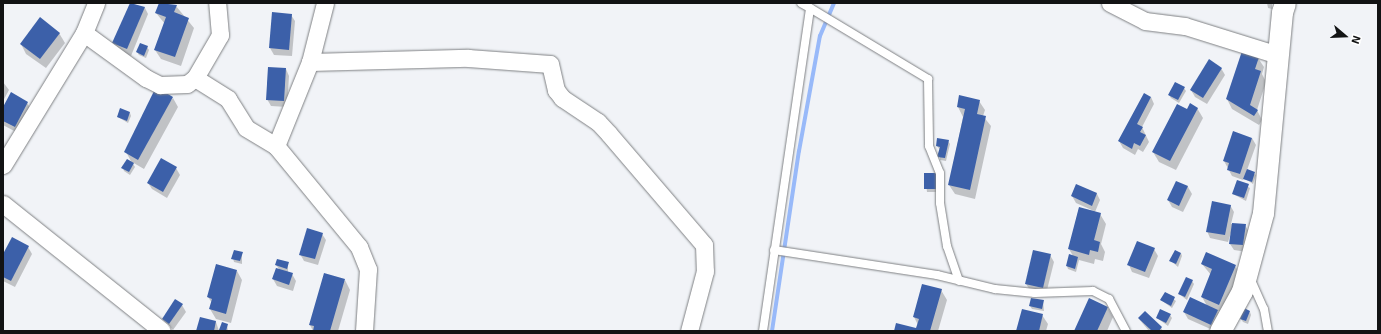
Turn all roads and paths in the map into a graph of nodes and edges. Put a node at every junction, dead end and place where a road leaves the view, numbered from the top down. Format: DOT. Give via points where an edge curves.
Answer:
graph roads {
  1 [pos="96,3"];
  2 [pos="217,3"];
  3 [pos="325,3"];
  4 [pos="801,3"];
  5 [pos="1110,3"];
  6 [pos="1285,3"];
  7 [pos="810,8"];
  8 [pos="84,33"];
  9 [pos="1278,55"];
  10 [pos="310,62"];
  11 [pos="195,78"];
  12 [pos="276,146"];
  13 [pos="3,165"];
  14 [pos="3,204"];
  15 [pos="774,250"];
  16 [pos="1247,272"];
  17 [pos="958,281"];
  18 [pos="162,331"];
  19 [pos="364,331"];
  20 [pos="689,331"];
  21 [pos="763,331"];
  22 [pos="1126,331"];
  23 [pos="1220,331"];
  24 [pos="1268,331"];
  1 -- 8 [label="street"];
  2 -- 11 [label="street" via="220,35"];
  3 -- 10 [label="street"];
  4 -- 7 [label="lane"];
  5 -- 9 [label="street" via="1145,21 1185,26"];
  6 -- 9 [label="street"];
  7 -- 15 [label="lane"];
  7 -- 17 [label="lane" via="928,79 929,146 940,173 940,203 947,246"];
  8 -- 11 [label="street" via="146,78 160,85 180,85"];
  8 -- 13 [label="street"];
  9 -- 16 [label="street" via="1263,213"];
  10 -- 12 [label="street"];
  10 -- 20 [label="street" via="468,58 550,64 556,90 562,98 598,122 704,245 705,271"];
  11 -- 12 [label="street" via="228,100 246,128"];
  12 -- 19 [label="street" via="363,254 368,269"];
  14 -- 18 [label="street"];
  15 -- 17 [label="lane" via="937,275"];
  15 -- 21 [label="lane"];
  16 -- 23 [label="street" via="1242,290"];
  16 -- 24 [label="lane" via="1264,309"];
  17 -- 22 [label="lane" via="994,289 1036,293 1093,291 1109,298"];
}
